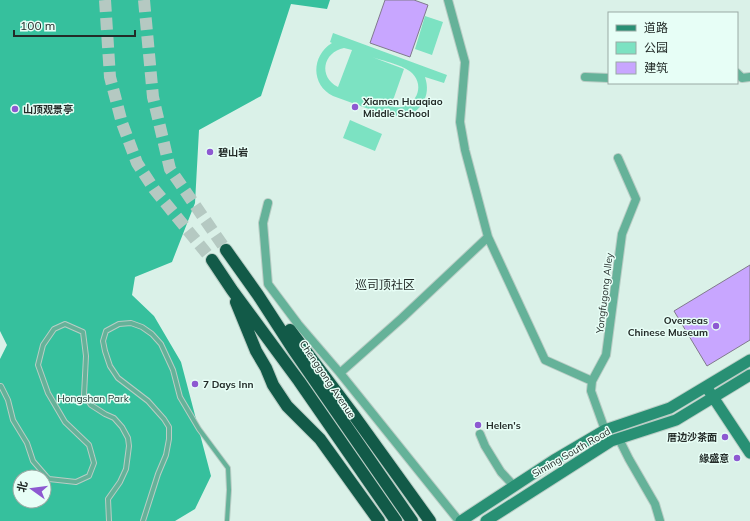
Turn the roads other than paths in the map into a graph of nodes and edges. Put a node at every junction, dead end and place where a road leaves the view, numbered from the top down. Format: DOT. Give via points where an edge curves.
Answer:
graph roads {
  1 [pos="448,0"];
  2 [pos="738,74"];
  3 [pos="585,77"];
  4 [pos="608,78"];
  5 [pos="750,78"];
  6 [pos="618,158"];
  7 [pos="268,203"];
  8 [pos="488,237"];
  9 [pos="226,250"];
  10 [pos="212,260"];
  11 [pos="232,290"];
  12 [pos="258,295"];
  13 [pos="750,360"];
  14 [pos="340,373"];
  15 [pos="750,375"];
  16 [pos="592,382"];
  17 [pos="0,386"];
  18 [pos="706,386"];
  19 [pos="713,397"];
  20 [pos="605,430"];
  21 [pos="480,434"];
  22 [pos="348,439"];
  23 [pos="619,439"];
  24 [pos="750,453"];
  25 [pos="514,486"];
  26 [pos="109,521"];
  27 [pos="143,521"];
  28 [pos="227,521"];
  29 [pos="379,521"];
  30 [pos="396,521"];
  31 [pos="412,521"];
  32 [pos="430,521"];
  33 [pos="460,521"];
  34 [pos="486,521"];
  35 [pos="660,521"];
  1 -- 8 [label="street" via="465,62 460,122"];
  2 -- 5 [label="street" via="742,78"];
  3 -- 4 [label="street"];
  6 -- 16 [label="street, Yongfugong Alley" via="636,199 622,234 606,355"];
  7 -- 14 [label="street" via="263,223 268,284"];
  8 -- 14 [label="street"];
  8 -- 16 [label="street" via="545,360"];
  9 -- 12 [label="highway, Chenggong Avenue"];
  10 -- 11 [label="highway, Chenggong Avenue"];
  11 -- 22 [label="highway, Chenggong Avenue" via="299,381"];
  11 -- 29 [label="highway" via="256,351 273,385 287,406 320,439"];
  12 -- 22 [label="highway, Chenggong Avenue"];
  12 -- 32 [label="highway" via="281,318"];
  13 -- 18 [label="main road, Siming South Road"];
  14 -- 33 [label="street"];
  15 -- 19 [label="main road, Siming South Road"];
  16 -- 20 [label="street" via="591,391"];
  17 -- 26 [label="lane" via="33,461 46,476 49,479 76,482 89,476 94,463 89,445 65,422 48,394 38,365 43,345 54,329 65,324 83,332 86,356 84,395 91,405 114,418 128,438 126,469 108,499"];
  18 -- 19 [label="main road"];
  18 -- 20 [label="main road, Siming South Road" via="670,408"];
  19 -- 23 [label="main road, Siming South Road" via="676,420"];
  19 -- 24 [label="main road"];
  20 -- 25 [label="main road, Siming South Road"];
  21 -- 25 [label="street" via="500,472"];
  22 -- 30 [label="highway, Chenggong Avenue"];
  22 -- 31 [label="highway, Chenggong Avenue"];
  23 -- 34 [label="main road, Siming South Road" via="610,441 566,468"];
  23 -- 35 [label="street" via="655,504"];
  25 -- 33 [label="main road, Siming South Road"];
  27 -- 28 [label="lane" via="166,455 169,428 148,401 118,378 110,366 103,341 106,331 119,324 131,323 142,327 161,344 173,370 180,397 199,429 228,468"];
}
